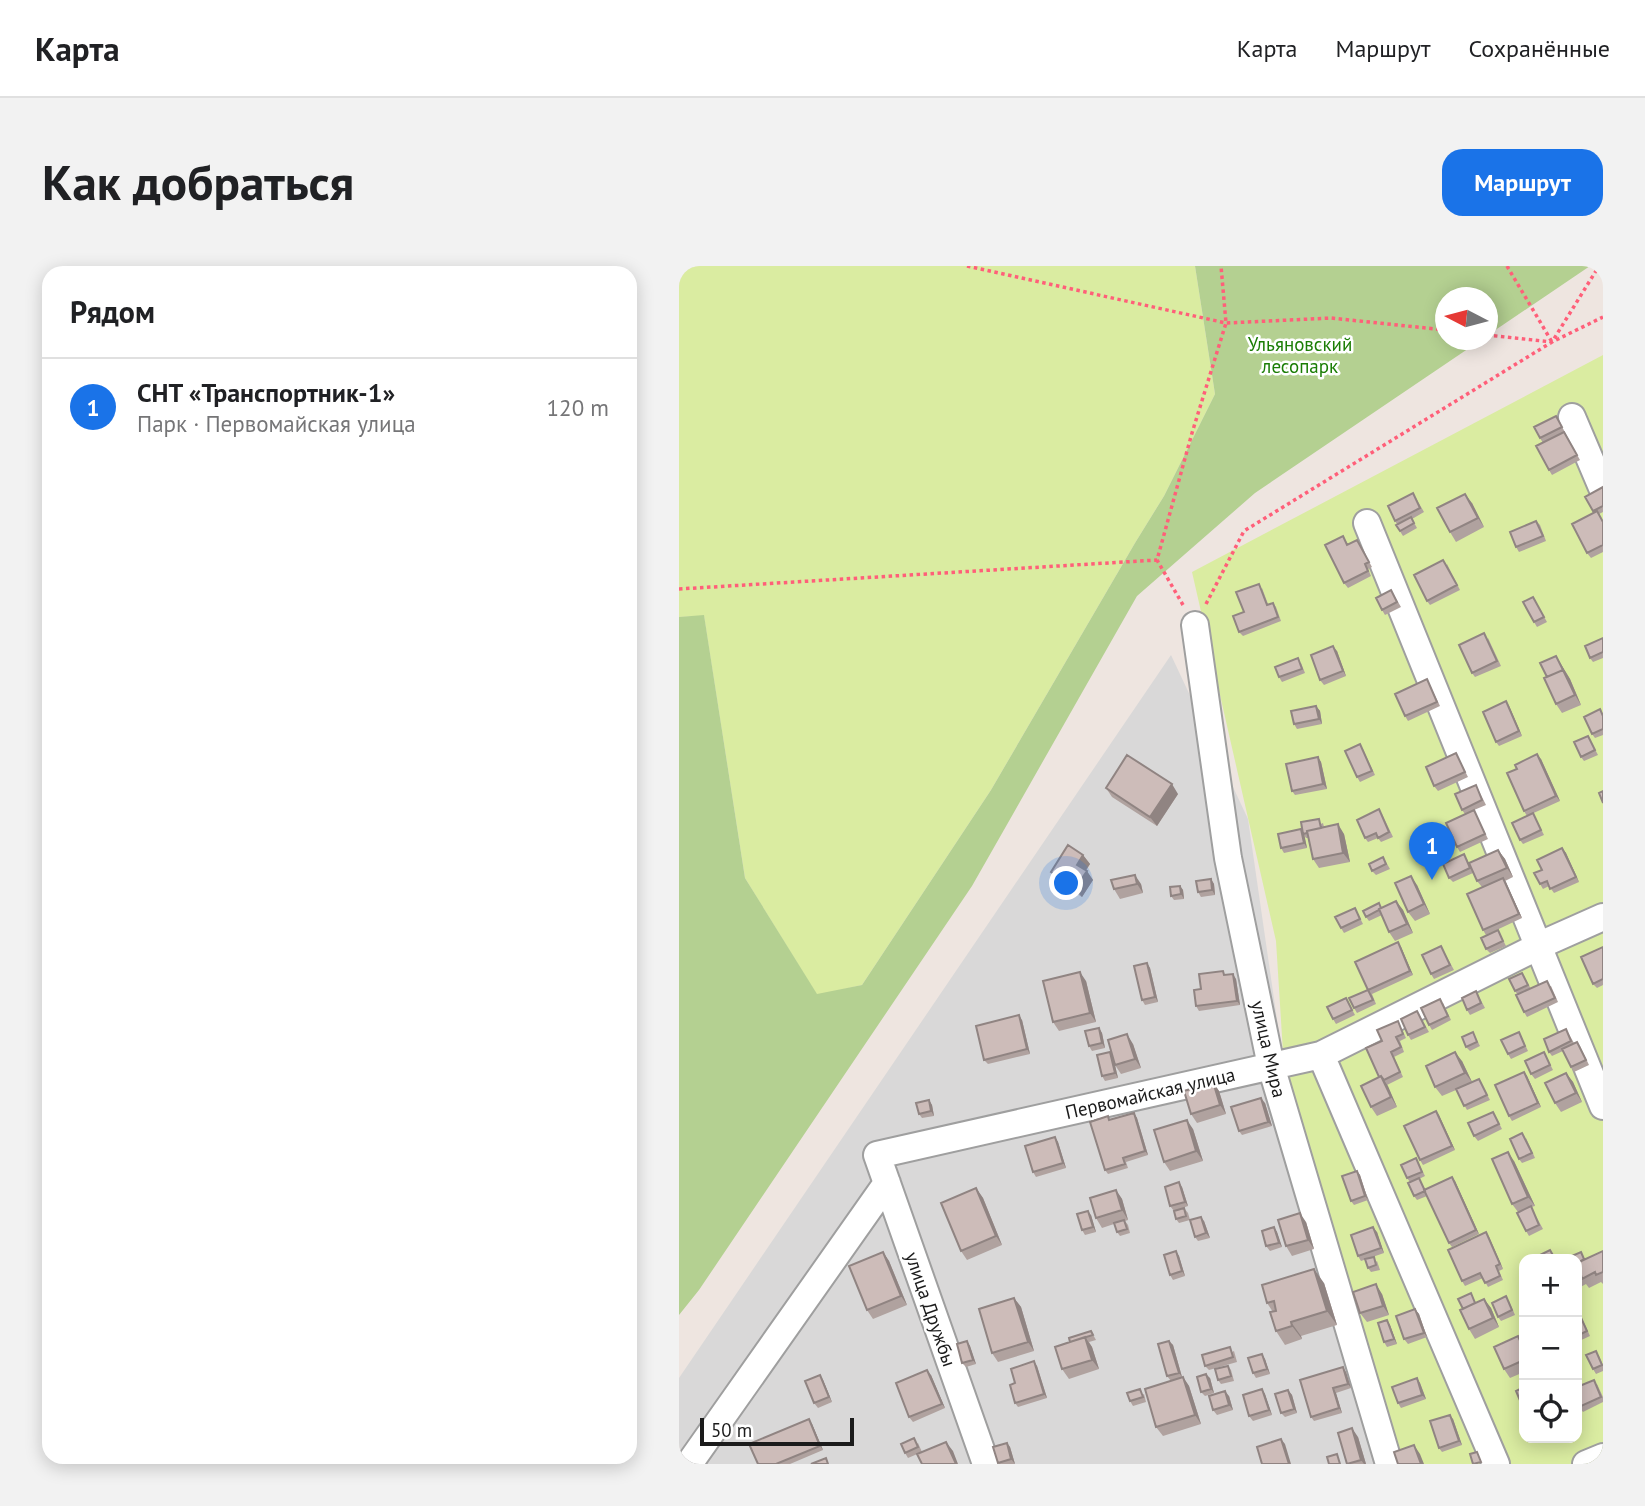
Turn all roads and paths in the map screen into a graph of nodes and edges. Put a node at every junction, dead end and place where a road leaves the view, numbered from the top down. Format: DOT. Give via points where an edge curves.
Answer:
graph roads {
  1 [pos="967,266"];
  2 [pos="1221,266"];
  3 [pos="1507,266"];
  4 [pos="1599,266"];
  5 [pos="1603,317"];
  6 [pos="1226,323"];
  7 [pos="1435,329"];
  8 [pos="1498,336"];
  9 [pos="1552,342"];
  10 [pos="1572,417"];
  11 [pos="1603,490"];
  12 [pos="1367,523"];
  13 [pos="1157,560"];
  14 [pos="679,589"];
  15 [pos="1195,625"];
  16 [pos="1603,917"];
  17 [pos="1538,946"];
  18 [pos="1321,1055"];
  19 [pos="1271,1066"];
  20 [pos="1603,1106"];
  21 [pos="877,1154"];
  22 [pos="887,1182"];
  23 [pos="1603,1457"];
  24 [pos="689,1464"];
  25 [pos="986,1464"];
  26 [pos="1389,1464"];
  27 [pos="1496,1464"];
  28 [pos="1586,1464"];
  1 -- 6 [label="path"];
  2 -- 6 [label="path"];
  3 -- 9 [label="path"];
  4 -- 9 [label="path"];
  5 -- 9 [label="path"];
  6 -- 7 [label="path" via="1331,318"];
  6 -- 13 [label="path"];
  8 -- 9 [label="path"];
  9 -- 15 [label="path" via="1244,531"];
  10 -- 11 [label="street"];
  12 -- 17 [label="street"];
  13 -- 14 [label="path"];
  13 -- 15 [label="path"];
  15 -- 19 [label="street, улица Мира" via="1228,858"];
  16 -- 17 [label="street, Первомайская улица"];
  17 -- 18 [label="street, Первомайская улица"];
  17 -- 20 [label="street"];
  18 -- 19 [label="street, Первомайская улица"];
  18 -- 27 [label="street"];
  19 -- 21 [label="street, Первомайская улица"];
  19 -- 26 [label="street, улица Мира"];
  21 -- 22 [label="street, улица Дружбы"];
  22 -- 24 [label="street"];
  22 -- 25 [label="street, улица Дружбы"];
  23 -- 28 [label="street"];
}
